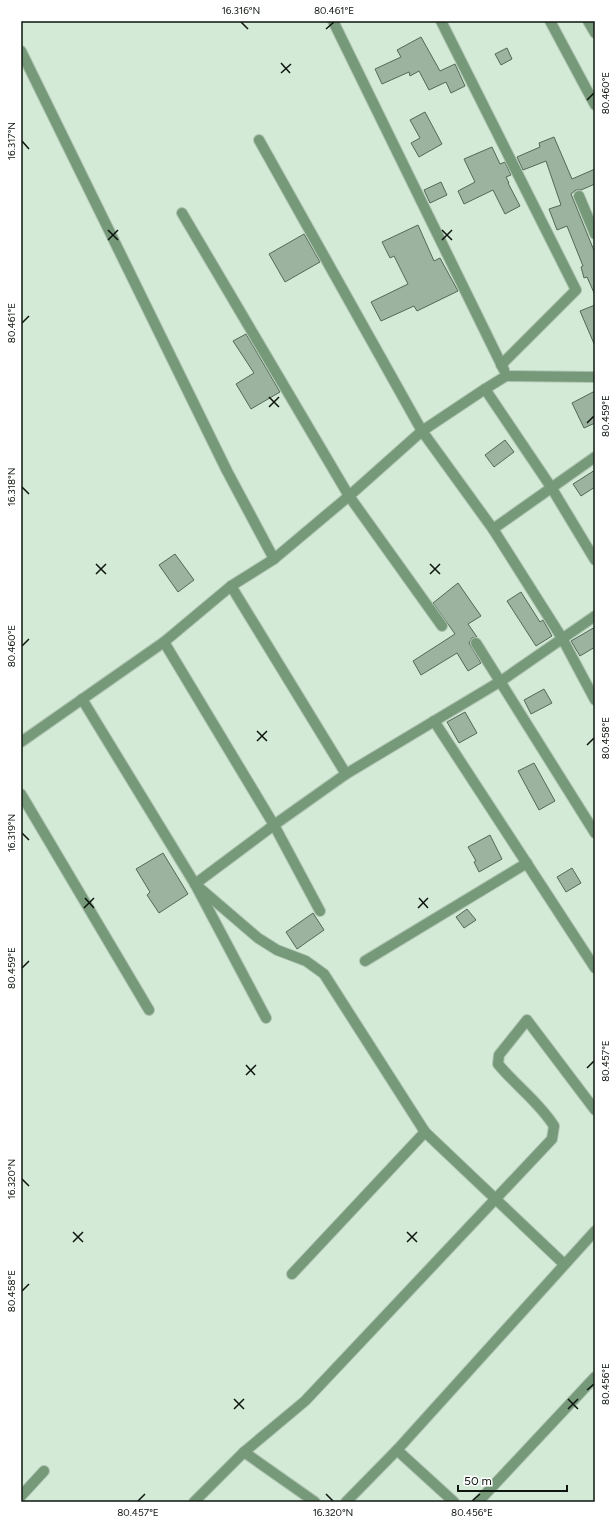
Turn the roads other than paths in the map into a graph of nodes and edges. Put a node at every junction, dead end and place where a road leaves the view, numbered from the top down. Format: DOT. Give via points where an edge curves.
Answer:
graph roads {
  1 [pos="333,21"];
  2 [pos="441,21"];
  3 [pos="550,21"];
  4 [pos="588,21"];
  5 [pos="595,33"];
  6 [pos="21,51"];
  7 [pos="595,105"];
  8 [pos="258,140"];
  9 [pos="579,196"];
  10 [pos="182,213"];
  11 [pos="595,234"];
  12 [pos="501,365"];
  13 [pos="506,376"];
  14 [pos="595,377"];
  15 [pos="485,389"];
  16 [pos="422,431"];
  17 [pos="595,457"];
  18 [pos="551,487"];
  19 [pos="349,496"];
  20 [pos="493,529"];
  21 [pos="274,559"];
  22 [pos="595,560"];
  23 [pos="231,586"];
  24 [pos="595,616"];
  25 [pos="442,626"];
  26 [pos="562,638"];
  27 [pos="164,642"];
  28 [pos="476,643"];
  29 [pos="501,681"];
  30 [pos="82,698"];
  31 [pos="595,700"];
  32 [pos="434,721"];
  33 [pos="21,742"];
  34 [pos="346,774"];
  35 [pos="21,794"];
  36 [pos="274,825"];
  37 [pos="595,833"];
  38 [pos="527,863"];
  39 [pos="195,884"];
  40 [pos="320,911"];
  41 [pos="365,961"];
  42 [pos="595,968"];
  43 [pos="150,1010"];
  44 [pos="266,1018"];
  45 [pos="595,1110"];
  46 [pos="425,1132"];
  47 [pos="496,1200"];
  48 [pos="595,1231"];
  49 [pos="564,1264"];
  50 [pos="292,1274"];
  51 [pos="595,1377"];
  52 [pos="397,1450"];
  53 [pos="244,1452"];
  54 [pos="44,1471"];
  55 [pos="21,1496"];
  56 [pos="194,1502"];
  57 [pos="315,1502"];
  58 [pos="346,1502"];
  59 [pos="454,1502"];
  60 [pos="478,1502"];
  1 -- 12 [label="street"];
  2 -- 12 [label="street" via="576,290"];
  3 -- 7 [label="street"];
  4 -- 5 [label="street"];
  6 -- 21 [label="street" via="227,470"];
  8 -- 16 [label="street"];
  9 -- 11 [label="street"];
  10 -- 19 [label="street"];
  12 -- 13 [label="street"];
  13 -- 14 [label="street"];
  13 -- 15 [label="street"];
  15 -- 16 [label="street"];
  15 -- 18 [label="street"];
  16 -- 19 [label="street"];
  16 -- 20 [label="street"];
  17 -- 18 [label="street"];
  18 -- 20 [label="street"];
  18 -- 22 [label="street"];
  19 -- 21 [label="street"];
  19 -- 25 [label="street"];
  20 -- 26 [label="street"];
  21 -- 23 [label="street"];
  23 -- 27 [label="street"];
  23 -- 34 [label="street"];
  24 -- 26 [label="street"];
  26 -- 29 [label="street"];
  26 -- 31 [label="street"];
  27 -- 30 [label="street"];
  27 -- 36 [label="street"];
  28 -- 29 [label="street"];
  29 -- 32 [label="street"];
  29 -- 37 [label="street"];
  30 -- 33 [label="street"];
  30 -- 39 [label="street"];
  32 -- 34 [label="street"];
  32 -- 38 [label="street"];
  34 -- 36 [label="street"];
  35 -- 43 [label="street"];
  36 -- 39 [label="street"];
  36 -- 40 [label="street"];
  38 -- 41 [label="street"];
  38 -- 42 [label="street"];
  39 -- 44 [label="street"];
  39 -- 46 [label="street" via="258,938 276,950 306,961 324,974"];
  45 -- 47 [label="street" via="527,1020 499,1055 498,1064 548,1115 554,1126 552,1139"];
  46 -- 47 [label="street"];
  46 -- 50 [label="street"];
  47 -- 49 [label="street"];
  47 -- 53 [label="street" via="305,1401"];
  48 -- 49 [label="street"];
  49 -- 52 [label="street"];
  51 -- 60 [label="street"];
  52 -- 58 [label="street"];
  52 -- 59 [label="street"];
  53 -- 56 [label="street"];
  53 -- 57 [label="street"];
  54 -- 55 [label="street"];
}
